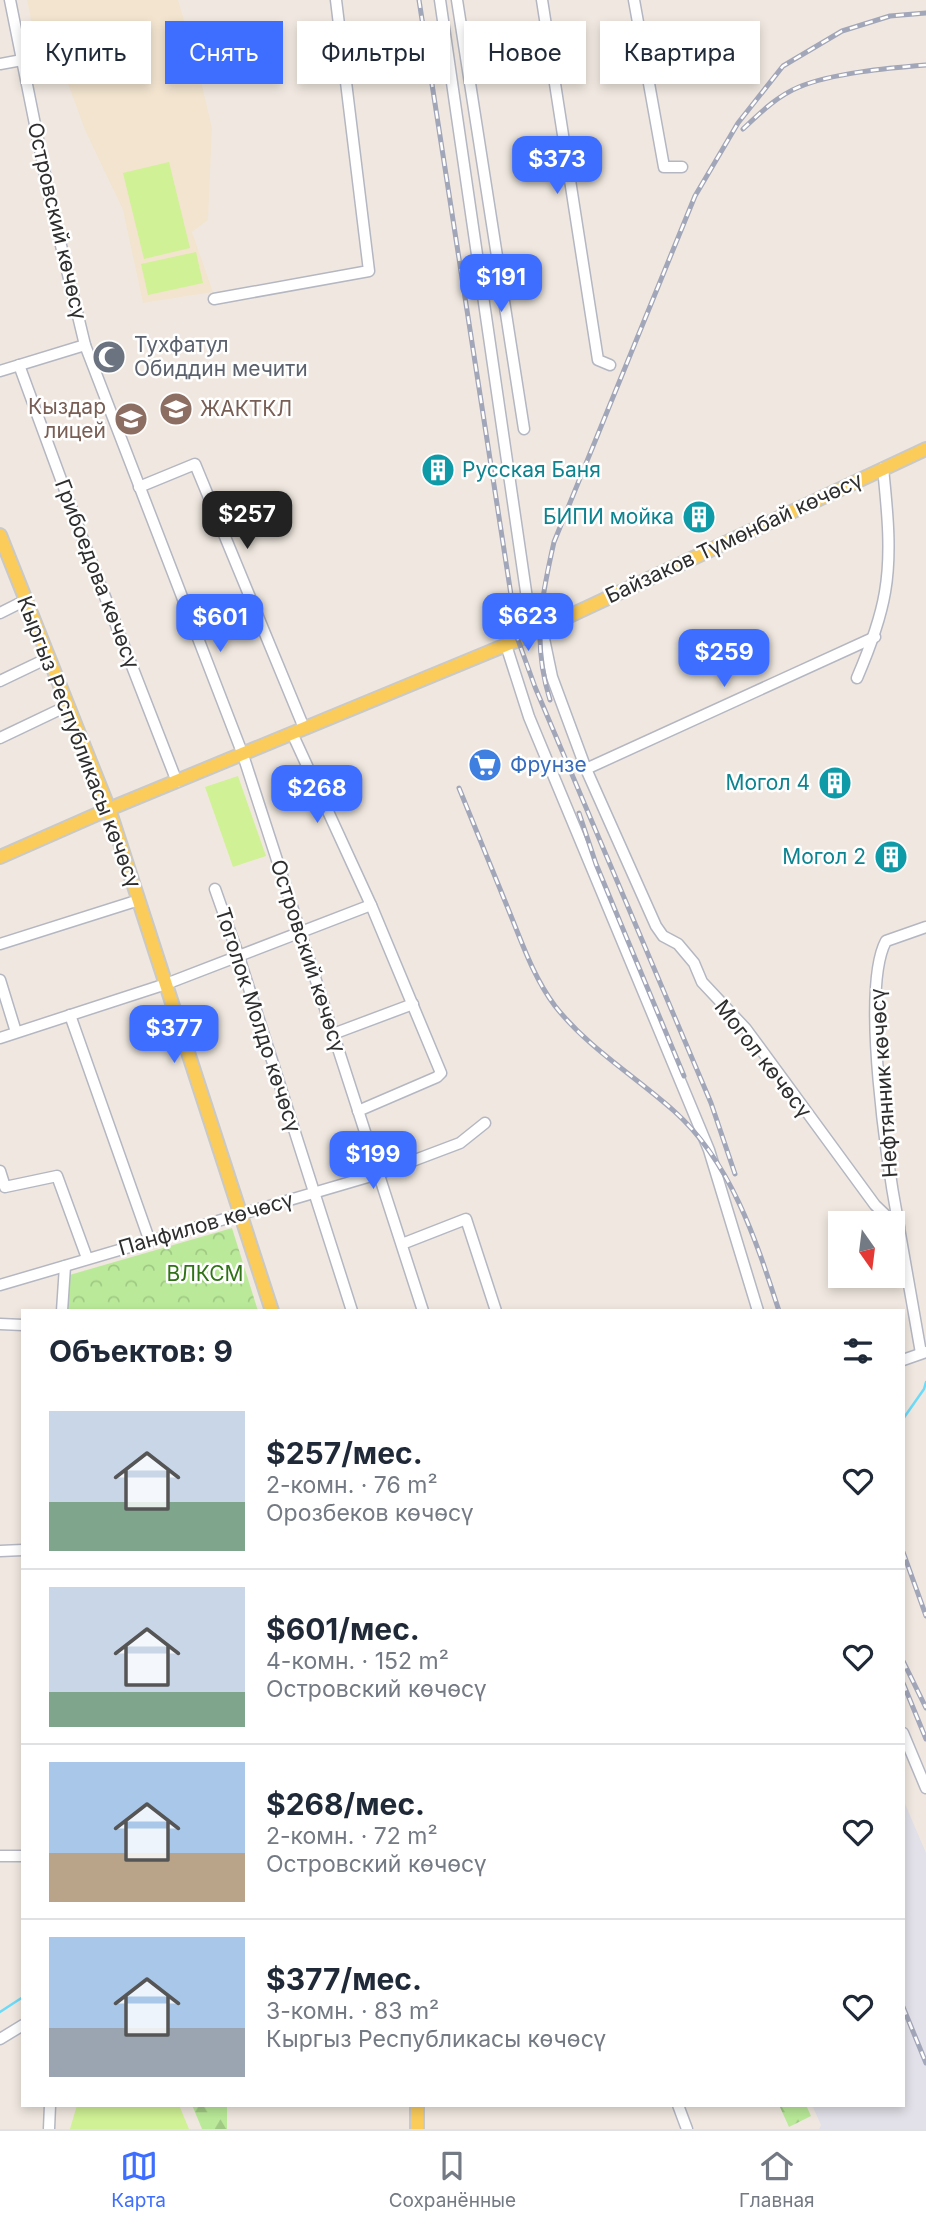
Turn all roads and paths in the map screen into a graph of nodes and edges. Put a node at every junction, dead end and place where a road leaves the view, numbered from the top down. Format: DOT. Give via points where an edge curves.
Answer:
graph roads {
  1 [pos="10,0"];
  2 [pos="336,0"];
  3 [pos="440,0"];
  4 [pos="457,0"];
  5 [pos="542,0"];
  6 [pos="634,0"];
  7 [pos="21,55"];
  8 [pos="21,60"];
  9 [pos="0,64"];
  10 [pos="27,84"];
  11 [pos="681,167"];
  12 [pos="214,299"];
  13 [pos="85,345"];
  14 [pos="19,365"];
  15 [pos="610,365"];
  16 [pos="0,370"];
  17 [pos="524,429"];
  18 [pos="926,449"];
  19 [pos="883,468"];
  20 [pos="139,487"];
  21 [pos="0,535"];
  22 [pos="26,600"];
  23 [pos="0,613"];
  24 [pos="537,631"];
  25 [pos="874,637"];
  26 [pos="506,645"];
  27 [pos="48,658"];
  28 [pos="857,678"];
  29 [pos="0,681"];
  30 [pos="67,706"];
  31 [pos="298,731"];
  32 [pos="0,738"];
  33 [pos="243,755"];
  34 [pos="586,769"];
  35 [pos="177,782"];
  36 [pos="109,809"];
  37 [pos="0,857"];
  38 [pos="215,889"];
  39 [pos="139,900"];
  40 [pos="371,905"];
  41 [pos="926,927"];
  42 [pos="300,933"];
  43 [pos="0,943"];
  44 [pos="239,957"];
  45 [pos="0,980"];
  46 [pos="166,984"];
  47 [pos="413,1004"];
  48 [pos="70,1015"];
  49 [pos="16,1032"];
  50 [pos="333,1034"];
  51 [pos="0,1038"];
  52 [pos="358,1111"];
  53 [pos="485,1123"];
  54 [pos="0,1171"];
  55 [pos="378,1174"];
  56 [pos="314,1193"];
  57 [pos="881,1211"];
  58 [pos="897,1211"];
  59 [pos="239,1213"];
  60 [pos="149,1240"];
  61 [pos="402,1244"];
  62 [pos="87,1258"];
  63 [pos="905,1258"];
  64 [pos="65,1266"];
  65 [pos="0,1285"];
  66 [pos="62,1309"];
  67 [pos="271,1309"];
  68 [pos="351,1309"];
  69 [pos="422,1309"];
  70 [pos="495,1309"];
  71 [pos="757,1309"];
  72 [pos="0,1324"];
  73 [pos="21,1325"];
  74 [pos="924,1353"];
  75 [pos="905,1359"];
  76 [pos="21,1550"];
  77 [pos="0,1551"];
  78 [pos="905,1738"];
  79 [pos="926,1788"];
  80 [pos="0,1856"];
  81 [pos="21,1856"];
  82 [pos="21,2026"];
  83 [pos="0,2039"];
  84 [pos="50,2107"];
  85 [pos="417,2107"];
  86 [pos="679,2107"];
  87 [pos="49,2129"];
  88 [pos="417,2129"];
  89 [pos="687,2129"];
  1 -- 7 [label="street, Островский көчөсү"];
  2 -- 12 [label="street" via="369,271"];
  3 -- 24 [label="street, Могол көчөсү"];
  4 -- 17 [label="street"];
  5 -- 15 [label="street" via="598,360"];
  6 -- 11 [label="street" via="664,167"];
  8 -- 9 [label="street"];
  10 -- 13 [label="street, Островский көчөсү"];
  13 -- 14 [label="street"];
  13 -- 20 [label="street, Островский көчөсү"];
  14 -- 16 [label="street"];
  14 -- 35 [label="street, Грибоедова көчөсү"];
  18 -- 19 [label="main road, Байзаков Түмөнбай көчөсү"];
  19 -- 24 [label="main road, Байзаков Түмөнбай көчөсү"];
  19 -- 25 [label="street" via="888,522 886,590"];
  20 -- 31 [label="street" via="194,464"];
  20 -- 33 [label="street, Островский көчөсү"];
  21 -- 22 [label="main road, Кыргыз Республикасы көчөсү"];
  22 -- 23 [label="street"];
  22 -- 27 [label="main road, Кыргыз Республикасы көчөсү"];
  24 -- 26 [label="main road, Байзаков Түмөнбай көчөсү"];
  24 -- 34 [label="street, Могол көчөсү"];
  25 -- 28 [label="street"];
  25 -- 34 [label="street"];
  26 -- 31 [label="main road, Байзаков Түмөнбай көчөсү"];
  26 -- 71 [label="street" via="528,717 709,1150"];
  27 -- 29 [label="street"];
  27 -- 30 [label="main road, Кыргыз Республикасы көчөсү"];
  30 -- 32 [label="street"];
  30 -- 36 [label="main road, Кыргыз Республикасы көчөсү"];
  31 -- 33 [label="main road, Байзаков Түмөнбай көчөсү"];
  31 -- 40 [label="street"];
  33 -- 35 [label="main road, Байзаков Түмөнбай көчөсү"];
  33 -- 42 [label="street, Островский көчөсү"];
  34 -- 57 [label="street, Могол көчөсү" via="656,926 694,963 702,982 746,1029"];
  35 -- 36 [label="main road, Байзаков Түмөнбай көчөсү"];
  36 -- 37 [label="main road, Байзаков Түмөнбай көчөсү"];
  36 -- 39 [label="main road, Кыргыз Республикасы көчөсү"];
  38 -- 44 [label="street, Тоголок Молдо көчөсү"];
  39 -- 43 [label="street"];
  39 -- 46 [label="main road, Кыргыз Республикасы көчөсү"];
  40 -- 42 [label="street"];
  40 -- 47 [label="street"];
  41 -- 58 [label="street, Нефтянник көчөсү" via="886,941 877,976 875,1012 883,1115"];
  42 -- 44 [label="street"];
  42 -- 50 [label="street, Островский көчөсү"];
  44 -- 46 [label="street"];
  44 -- 56 [label="street, Тоголок Молдо көчөсү"];
  45 -- 49 [label="street"];
  46 -- 48 [label="street"];
  46 -- 59 [label="main road, Кыргыз Республикасы көчөсү"];
  47 -- 50 [label="street"];
  47 -- 52 [label="street" via="441,1073"];
  48 -- 49 [label="street"];
  48 -- 60 [label="street"];
  49 -- 51 [label="street"];
  50 -- 52 [label="street, Островский көчөсү"];
  52 -- 55 [label="street, Островский көчөсү"];
  53 -- 55 [label="street, Панфилов көчөсү" via="460,1143"];
  54 -- 62 [label="street" via="5,1187 57,1176"];
  55 -- 56 [label="street, Панфилов көчөсү"];
  55 -- 61 [label="street, Островский көчөсү"];
  56 -- 59 [label="street, Панфилов көчөсү"];
  56 -- 68 [label="street, Тоголок Молдо көчөсү"];
  59 -- 60 [label="street, Панфилов көчөсү"];
  59 -- 67 [label="main road, Кыргыз Республикасы көчөсү"];
  60 -- 62 [label="street, Панфилов көчөсү"];
  61 -- 69 [label="street, Островский көчөсү"];
  61 -- 70 [label="street" via="466,1219"];
  62 -- 64 [label="street, Панфилов көчөсү"];
  63 -- 74 [label="street"];
  64 -- 65 [label="street, Панфилов көчөсү"];
  64 -- 66 [label="street"];
  72 -- 73 [label="street"];
  74 -- 75 [label="street"];
  76 -- 77 [label="street"];
  78 -- 79 [label="street"];
  80 -- 81 [label="street"];
  82 -- 83 [label="street"];
  84 -- 87 [label="street"];
  85 -- 88 [label="main road"];
  86 -- 89 [label="street"];
}
